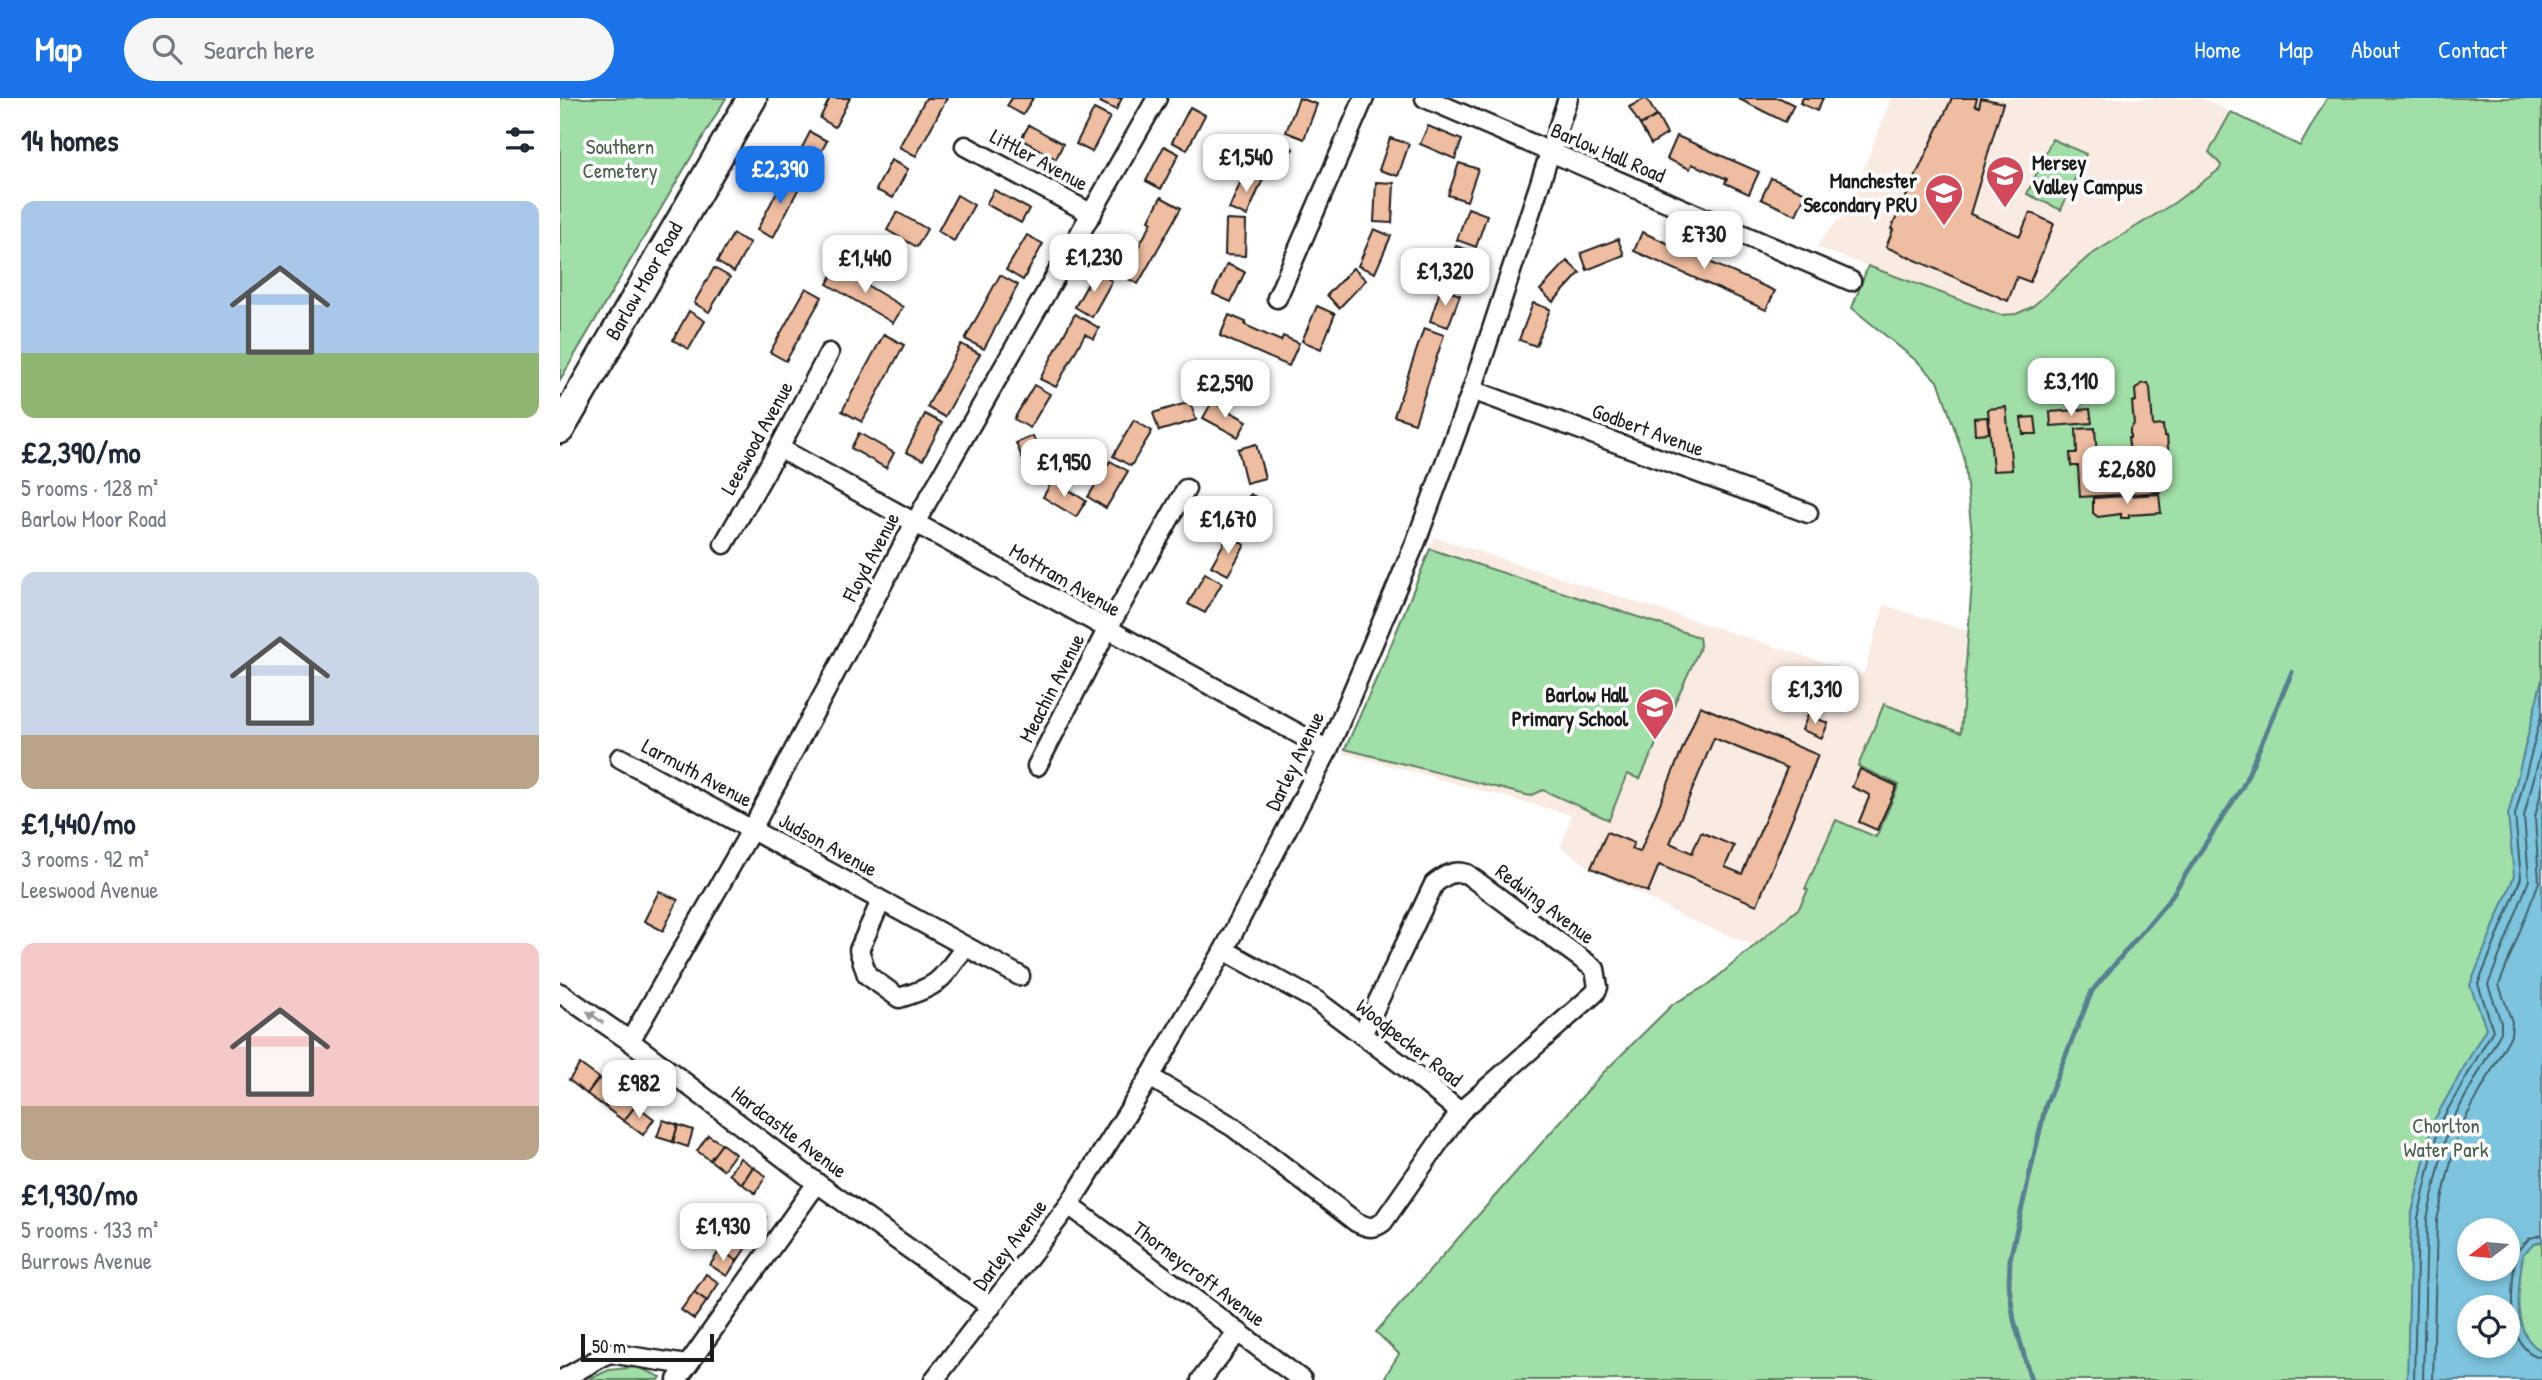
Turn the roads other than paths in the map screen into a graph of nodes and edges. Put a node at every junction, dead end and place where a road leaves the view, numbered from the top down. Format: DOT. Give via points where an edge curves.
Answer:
graph roads {
  1 [pos="752,98"];
  2 [pos="1157,98"];
  3 [pos="1364,98"];
  4 [pos="1425,98"];
  5 [pos="1568,98"];
  6 [pos="965,146"];
  7 [pos="1550,153"];
  8 [pos="1092,214"];
  9 [pos="1851,281"];
  10 [pos="1277,298"];
  11 [pos="829,353"];
  12 [pos="1472,390"];
  13 [pos="560,429"];
  14 [pos="779,448"];
  15 [pos="1186,489"];
  16 [pos="1808,513"];
  17 [pos="916,521"];
  18 [pos="724,544"];
  19 [pos="1107,630"];
  20 [pos="1328,750"];
  21 [pos="620,758"];
  22 [pos="1037,766"];
  23 [pos="752,829"];
  24 [pos="881,901"];
  25 [pos="965,947"];
  26 [pos="1224,950"];
  27 [pos="1020,976"];
  28 [pos="560,993"];
  29 [pos="1362,1035"];
  30 [pos="631,1041"];
  31 [pos="1150,1077"];
  32 [pos="1460,1112"];
  33 [pos="817,1183"];
  34 [pos="1069,1205"];
  35 [pos="991,1307"];
  36 [pos="1238,1332"];
  37 [pos="687,1365"];
  38 [pos="561,1380"];
  39 [pos="677,1380"];
  40 [pos="934,1380"];
  41 [pos="1200,1380"];
  42 [pos="1301,1380"];
  1 -- 13 [label="main road, Barlow Moor Road"];
  2 -- 8 [label="street, Floyd Avenue"];
  3 -- 10 [label="street"];
  4 -- 7 [label="street, Barlow Hall Road"];
  5 -- 7 [label="street, Darley Avenue"];
  6 -- 8 [label="street, Littler Avenue"];
  7 -- 9 [label="street, Barlow Hall Road"];
  7 -- 12 [label="street, Darley Avenue"];
  8 -- 17 [label="street, Floyd Avenue"];
  11 -- 14 [label="street, Leeswood Avenue"];
  12 -- 16 [label="street, Godbert Avenue"];
  12 -- 20 [label="street, Darley Avenue" via="1417,539"];
  14 -- 17 [label="street, Mottram Avenue"];
  14 -- 18 [label="street, Leeswood Avenue"];
  15 -- 19 [label="street, Meachin Avenue"];
  17 -- 19 [label="street, Mottram Avenue"];
  17 -- 23 [label="street, Floyd Avenue"];
  19 -- 20 [label="street, Mottram Avenue"];
  19 -- 22 [label="street, Meachin Avenue"];
  20 -- 26 [label="street, Darley Avenue"];
  21 -- 23 [label="street, Larmuth Avenue"];
  23 -- 24 [label="street, Judson Avenue"];
  23 -- 30 [label="street, Floyd Avenue"];
  24 -- 25 [label="street, Judson Avenue"];
  24 -- 25 [label="street, Judson Avenue" via="859,950 867,975 899,998 940,982"];
  25 -- 27 [label="street, Judson Avenue"];
  26 -- 29 [label="street, Woodpecker Road" via="1317,1001"];
  26 -- 31 [label="street, Darley Avenue"];
  30 -- 28 [label="street, Hardcastle Avenue, one-way"];
  29 -- 32 [label="street, Woodpecker Road"];
  29 -- 32 [label="street, Redwing Avenue" via="1434,884 1452,873 1467,874 1595,970 1595,993"];
  30 -- 33 [label="street, Hardcastle Avenue"];
  31 -- 32 [label="street, Woodpecker Road" via="1233,1127 1368,1227 1383,1222"];
  31 -- 34 [label="street, Darley Avenue"];
  33 -- 35 [label="street, Hardcastle Avenue"];
  33 -- 37 [label="street"];
  34 -- 35 [label="street, Darley Avenue"];
  34 -- 36 [label="street, Thorneycroft Avenue"];
  35 -- 40 [label="street, Darley Avenue"];
  36 -- 41 [label="street"];
  36 -- 42 [label="street, Thorneycroft Avenue"];
  37 -- 38 [label="street" via="609,1353"];
  37 -- 39 [label="street"];
}
